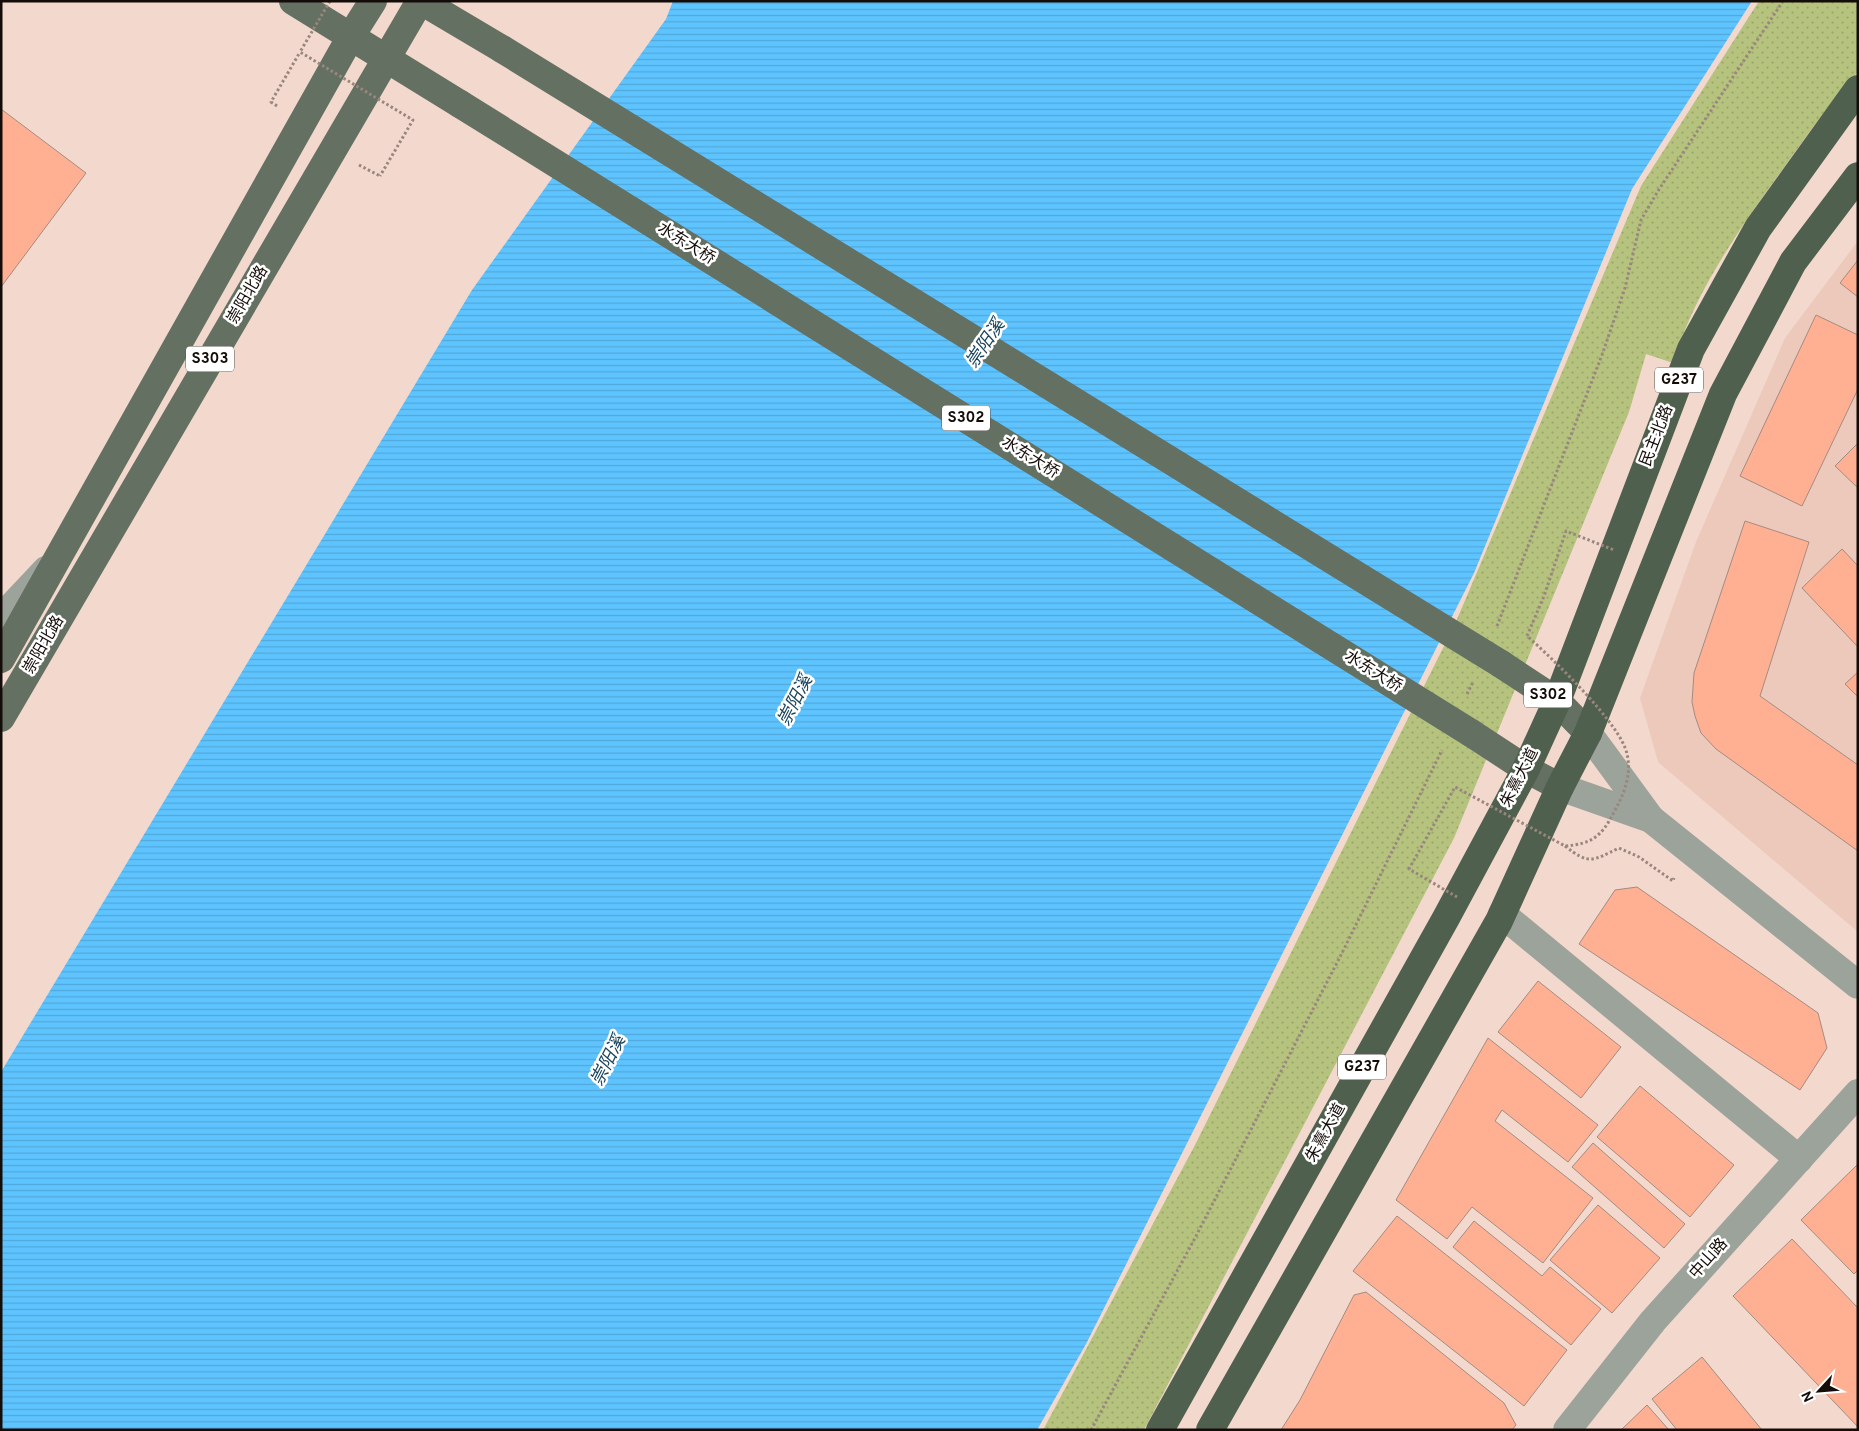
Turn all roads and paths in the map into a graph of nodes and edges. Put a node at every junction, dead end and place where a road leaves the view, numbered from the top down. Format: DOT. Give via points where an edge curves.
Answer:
graph roads {
  1 [pos="293,1"];
  2 [pos="330,1"];
  3 [pos="373,1"];
  4 [pos="421,1"];
  5 [pos="351,36"];
  6 [pos="300,52"];
  7 [pos="386,58"];
  8 [pos="1858,89"];
  9 [pos="271,102"];
  10 [pos="380,176"];
  11 [pos="1858,176"];
  12 [pos="1614,550"];
  13 [pos="59,556"];
  14 [pos="1,618"];
  15 [pos="1,659"];
  16 [pos="1557,701"];
  17 [pos="1,718"];
  18 [pos="1588,733"];
  19 [pos="1526,769"];
  20 [pos="1560,786"];
  21 [pos="1651,819"];
  22 [pos="1565,846"];
  23 [pos="1652,866"];
  24 [pos="1457,897"];
  25 [pos="1502,914"];
  26 [pos="1858,985"];
  27 [pos="1858,1093"];
  28 [pos="1799,1158"];
  29 [pos="1160,1430"];
  30 [pos="1210,1430"];
  31 [pos="1567,1430"];
  1 -- 5 [label="main road, 水东大桥"];
  2 -- 6 [label="path, bridge"];
  3 -- 5 [label="main road, 崇阳北路 / S303"];
  4 -- 7 [label="main road, 崇阳北路 / S303"];
  4 -- 16 [label="main road, S302, bridge"];
  5 -- 7 [label="main road, 水东大桥"];
  5 -- 13 [label="main road, 崇阳北路 / S303"];
  6 -- 9 [label="path"];
  6 -- 10 [label="path, bridge" via="413,120"];
  7 -- 17 [label="main road, 崇阳北路 / S303"];
  7 -- 19 [label="main road, 水东大桥 / S302, bridge"];
  8 -- 12 [label="highway, 民主北路 / G237" via="1758,228 1691,349"];
  11 -- 18 [label="highway, G237" via="1793,262 1723,394"];
  12 -- 16 [label="highway, 民主北路 / G237"];
  12 -- 22 [label="path, bridge" via="1566,531 1544,596 1526,636 1594,705 1615,731 1627,753 1628,779 1603,833 1582,845"];
  13 -- 14 [label="street"];
  13 -- 15 [label="main road, 崇阳北路 / S303"];
  16 -- 18 [label="main road, S302"];
  16 -- 19 [label="highway, 朱熹大道 / G237"];
  18 -- 20 [label="highway, G237"];
  18 -- 21 [label="street"];
  19 -- 20 [label="main road, S302"];
  19 -- 24 [label="highway, 朱熹大道 / G237"];
  20 -- 21 [label="street"];
  20 -- 25 [label="highway, G237"];
  21 -- 26 [label="street"];
  22 -- 23 [label="path" via="1582,859 1592,859 1618,848"];
  22 -- 24 [label="path, bridge" via="1455,787 1409,869"];
  24 -- 29 [label="highway, 朱熹大道 / G237"];
  25 -- 28 [label="street"];
  25 -- 30 [label="highway, G237"];
  27 -- 28 [label="street, 中山路"];
  28 -- 31 [label="street, 中山路" via="1653,1321"];
}
